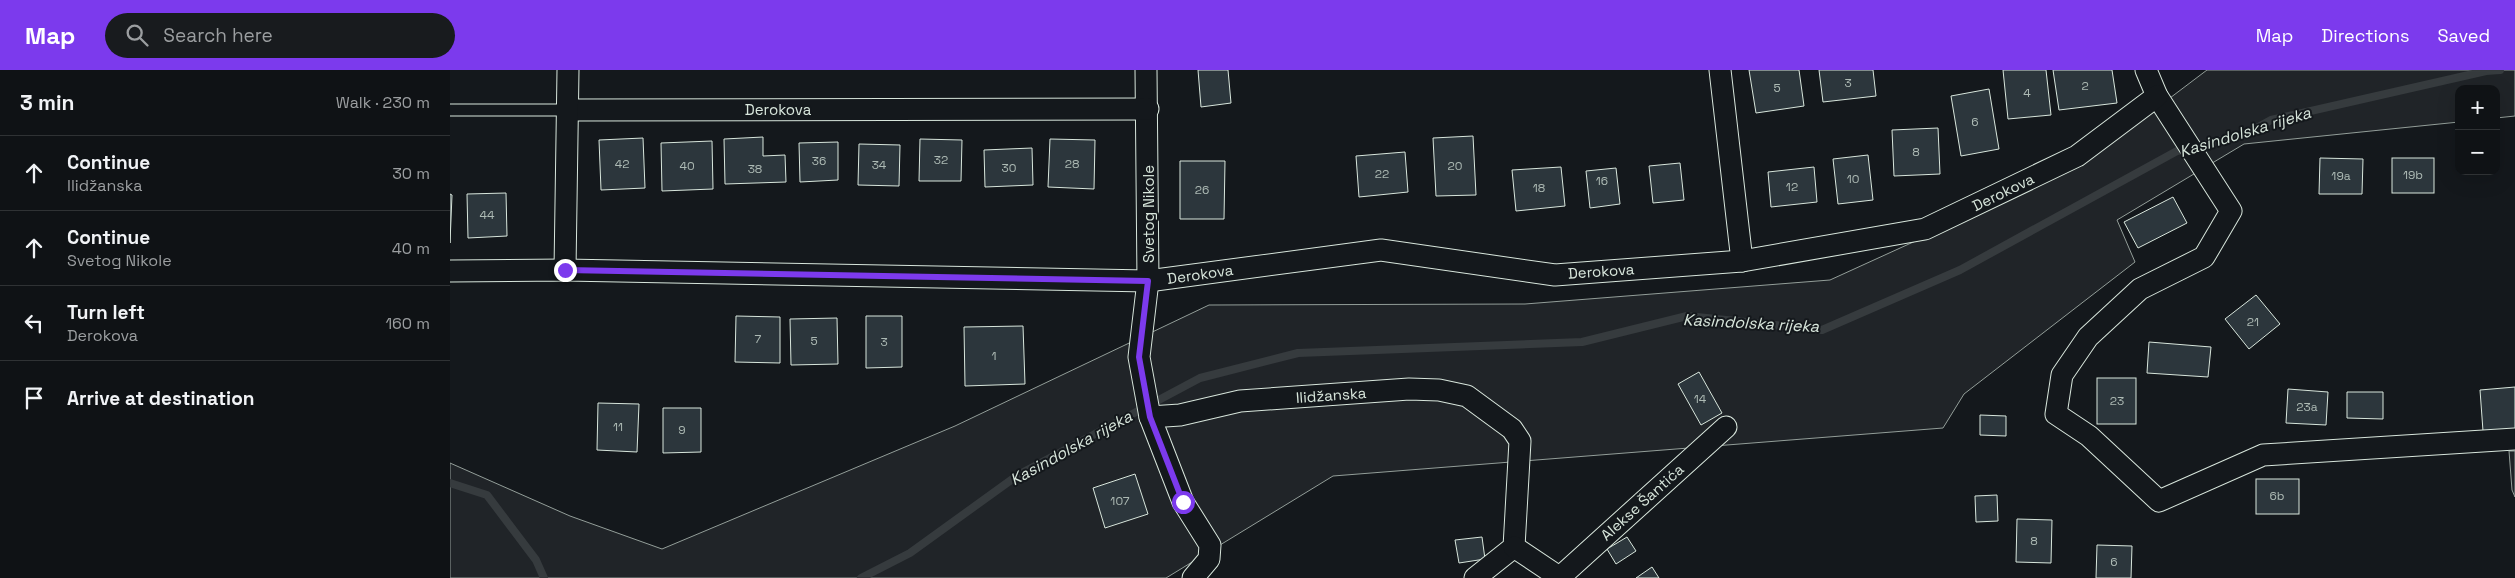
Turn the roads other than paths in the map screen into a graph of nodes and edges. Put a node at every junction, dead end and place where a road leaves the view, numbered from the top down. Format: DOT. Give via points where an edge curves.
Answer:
graph roads {
  1 [pos="568,70"];
  2 [pos="1146,70"];
  3 [pos="1720,70"];
  4 [pos="2146,70"];
  5 [pos="2157,96"];
  6 [pos="1148,109"];
  7 [pos="450,110"];
  8 [pos="568,110"];
  9 [pos="1742,261"];
  10 [pos="565,270"];
  11 [pos="450,271"];
  12 [pos="1148,281"];
  13 [pos="1150,417"];
  14 [pos="1726,427"];
  15 [pos="2515,439"];
  16 [pos="1514,547"];
  17 [pos="1559,577"];
  18 [pos="1193,578"];
  19 [pos="1475,578"];
  1 -- 8 [label="street"];
  2 -- 6 [label="street, Svetog Nikole"];
  3 -- 9 [label="street"];
  4 -- 5 [label="street"];
  5 -- 9 [label="street, Derokova" via="2077,156 1925,229"];
  5 -- 15 [label="street" via="2231,211 2204,257 2140,289 2088,337 2062,375 2056,414 2090,436 2159,501 2263,455"];
  6 -- 8 [label="street, Derokova"];
  6 -- 12 [label="street, Svetog Nikole"];
  7 -- 8 [label="lane"];
  8 -- 10 [label="street"];
  9 -- 12 [label="street, Derokova" via="1555,275 1381,250"];
  10 -- 11 [label="street, Derokova"];
  10 -- 12 [label="street, Derokova"];
  12 -- 13 [label="street, Svetog Nikole" via="1139,357"];
  13 -- 16 [label="street, Ilidžanska" via="1180,415 1240,401 1409,389 1439,390 1467,396 1512,429 1520,441"];
  13 -- 18 [label="street" via="1183,502 1210,545 1209,559"];
  14 -- 17 [label="street, Alekse Šantića"];
  16 -- 17 [label="street"];
  16 -- 19 [label="street"];
}
